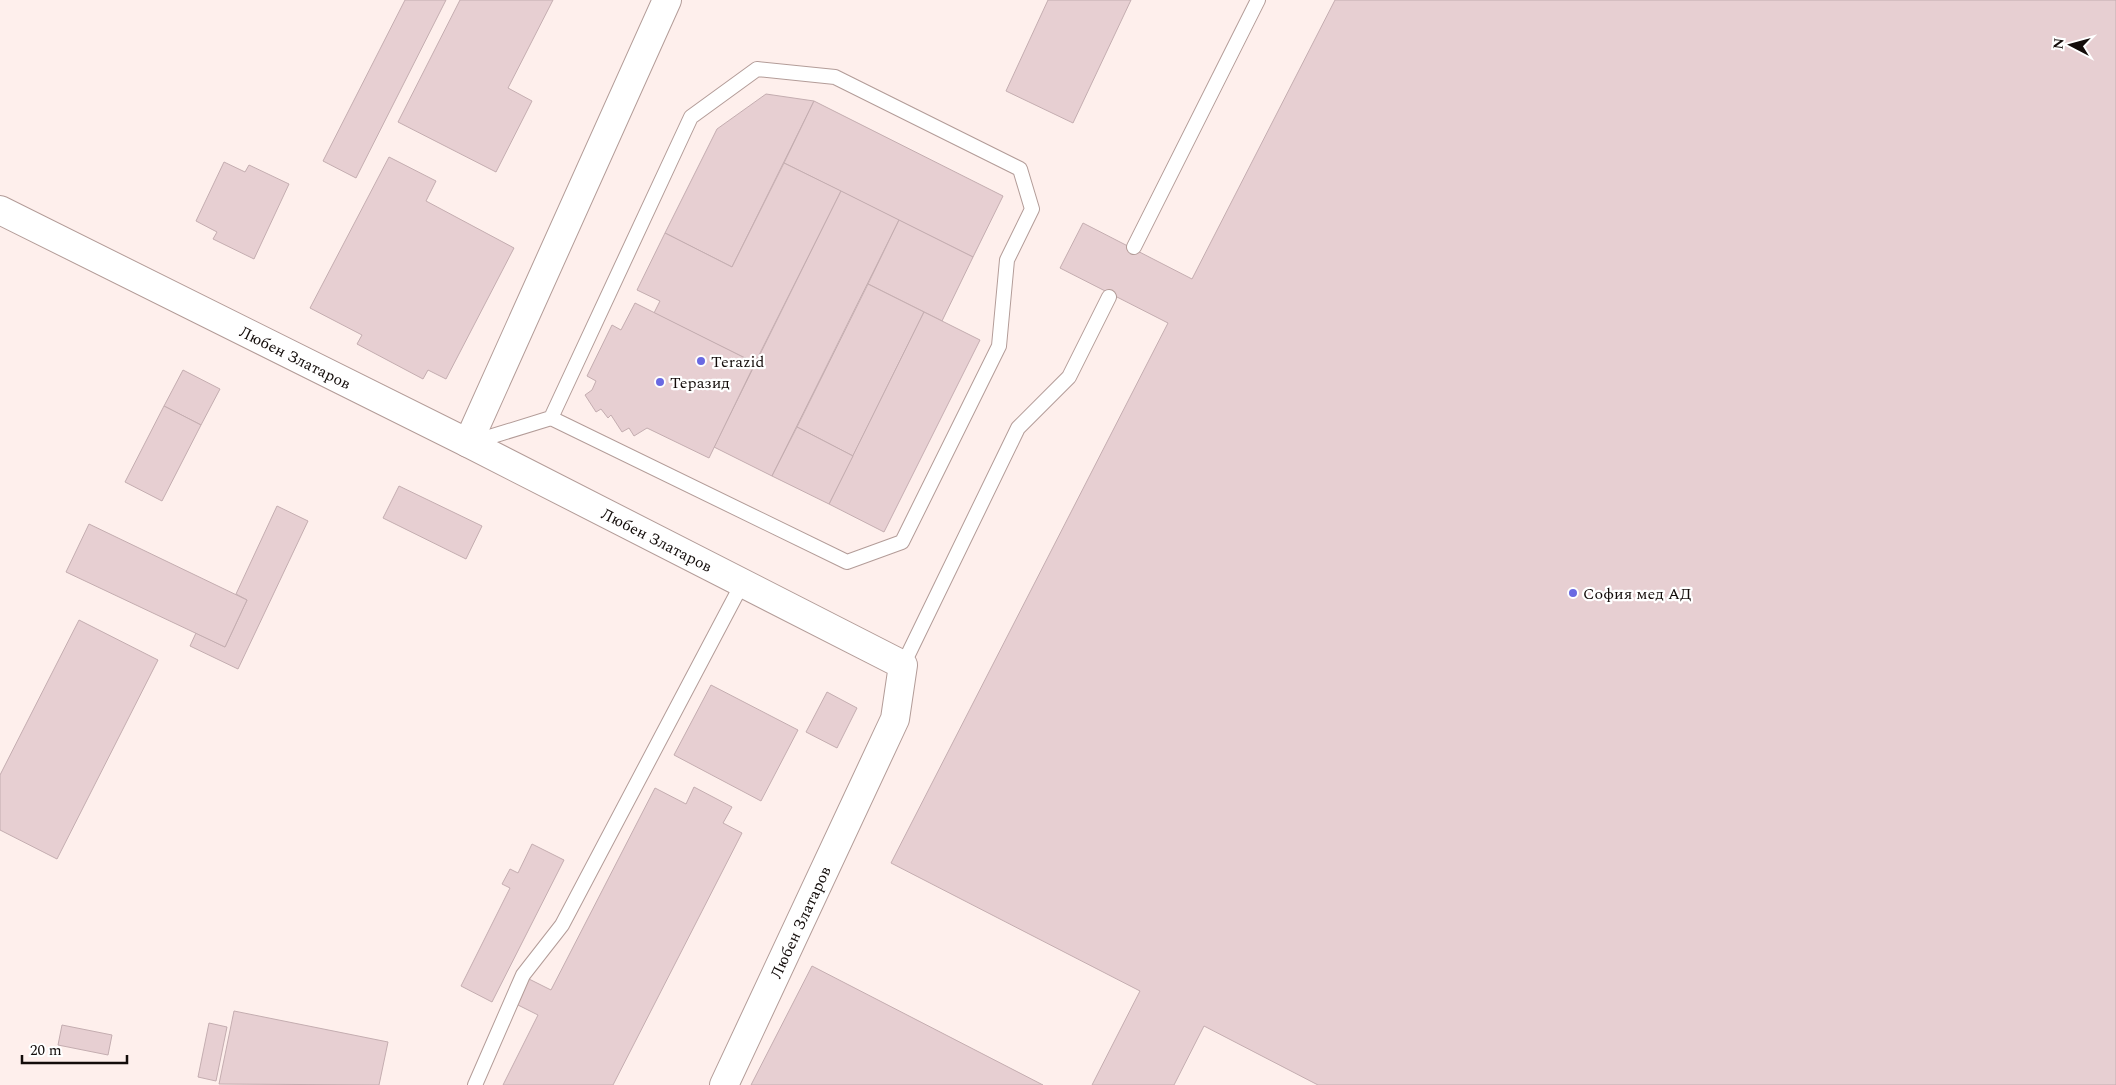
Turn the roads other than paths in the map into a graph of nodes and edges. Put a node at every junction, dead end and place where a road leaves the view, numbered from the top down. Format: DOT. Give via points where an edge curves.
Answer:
graph roads {
  1 [pos="667,0"];
  2 [pos="1258,0"];
  3 [pos="0,210"];
  4 [pos="1134,247"];
  5 [pos="1109,297"];
  6 [pos="551,418"];
  7 [pos="468,443"];
  8 [pos="743,582"];
  9 [pos="903,665"];
  10 [pos="475,1085"];
  11 [pos="724,1085"];
  1 -- 7 [label="street"];
  2 -- 4 [label="lane"];
  3 -- 7 [label="street, Любен Златаров"];
  5 -- 9 [label="lane" via="1069,377 1018,428"];
  6 -- 6 [label="lane" via="847,562 902,542 999,346 1007,260 1032,209 1020,169 835,77 757,69 691,117"];
  6 -- 7 [label="lane"];
  7 -- 8 [label="street, Любен Златаров"];
  8 -- 9 [label="street, Любен Златаров"];
  8 -- 10 [label="lane" via="562,925 523,974"];
  9 -- 11 [label="street, Любен Златаров" via="895,719"];
}
